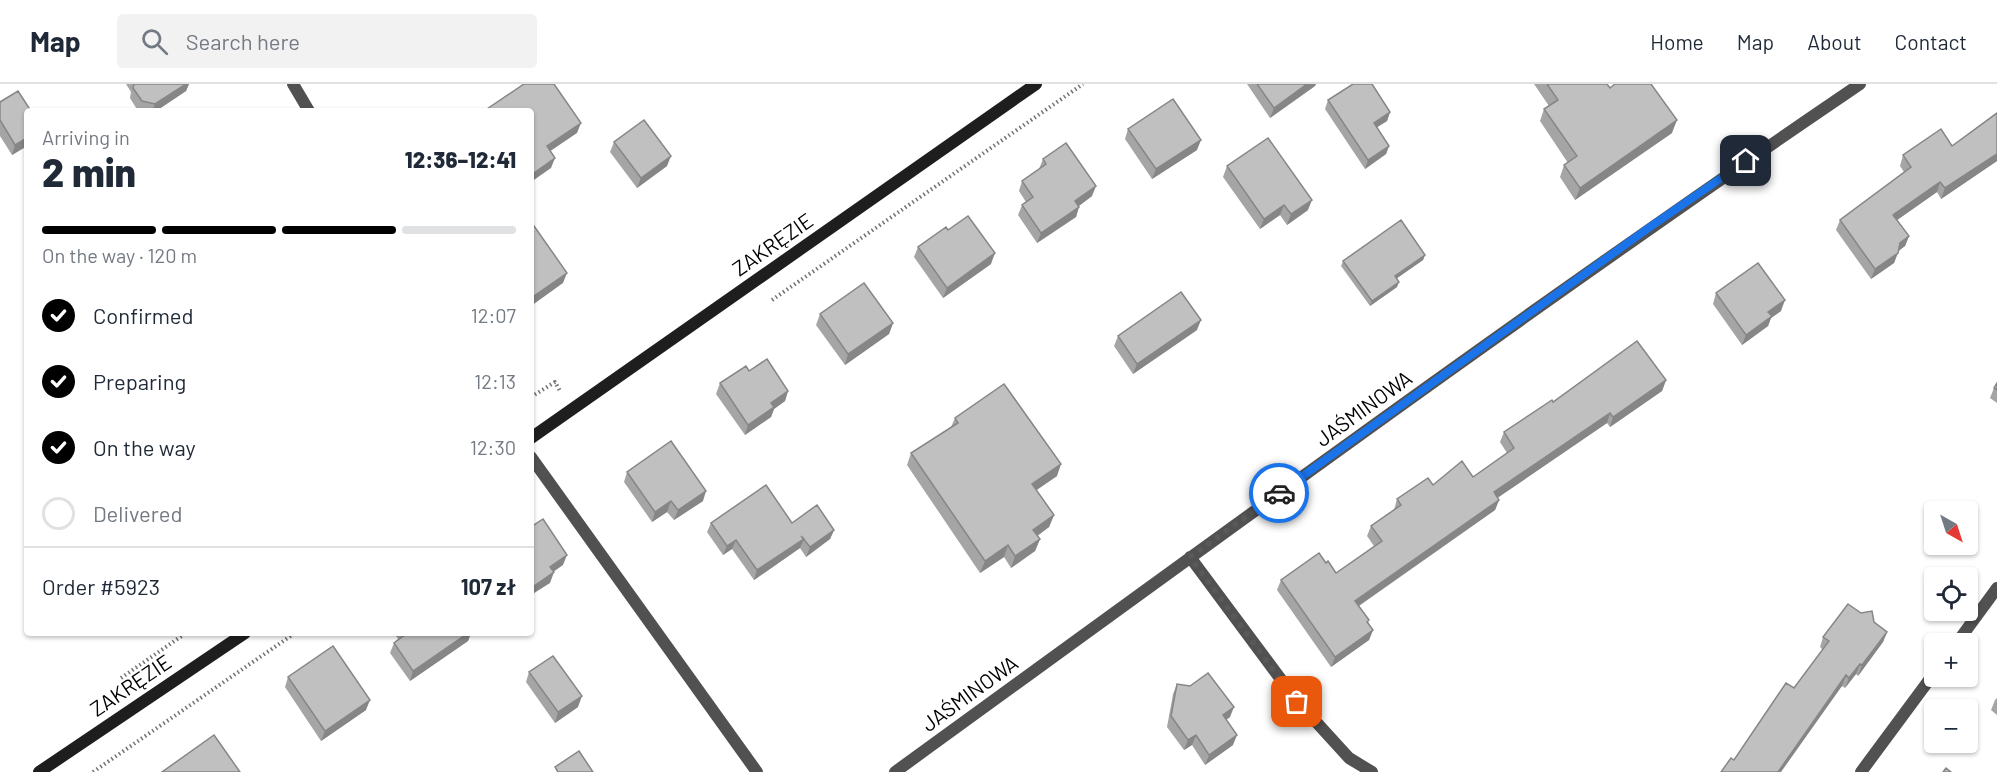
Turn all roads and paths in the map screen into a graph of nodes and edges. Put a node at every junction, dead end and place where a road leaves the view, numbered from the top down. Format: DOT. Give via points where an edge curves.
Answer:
graph roads {
  1 [pos="293,84"];
  2 [pos="1036,84"];
  3 [pos="1083,84"];
  4 [pos="1860,84"];
  5 [pos="307,108"];
  6 [pos="768,303"];
  7 [pos="534,436"];
  8 [pos="534,462"];
  9 [pos="1190,557"];
  10 [pos="1997,588"];
  11 [pos="1964,633"];
  12 [pos="182,636"];
  13 [pos="241,636"];
  14 [pos="291,636"];
  15 [pos="121,678"];
  16 [pos="1924,687"];
  17 [pos="39,772"];
  18 [pos="93,772"];
  19 [pos="757,772"];
  20 [pos="895,772"];
  21 [pos="1372,772"];
  22 [pos="1861,772"];
  1 -- 5 [label="street"];
  2 -- 7 [label="street, ZAKRĘZIE"];
  3 -- 6 [label="path"];
  4 -- 9 [label="street, JAŚMINOWA" via="1670,213"];
  8 -- 19 [label="street"];
  9 -- 20 [label="street, JAŚMINOWA"];
  9 -- 21 [label="street" via="1297,702 1349,758"];
  10 -- 11 [label="street"];
  12 -- 15 [label="path"];
  13 -- 17 [label="street, ZAKRĘZIE"];
  14 -- 18 [label="path"];
  16 -- 22 [label="street"];
}
